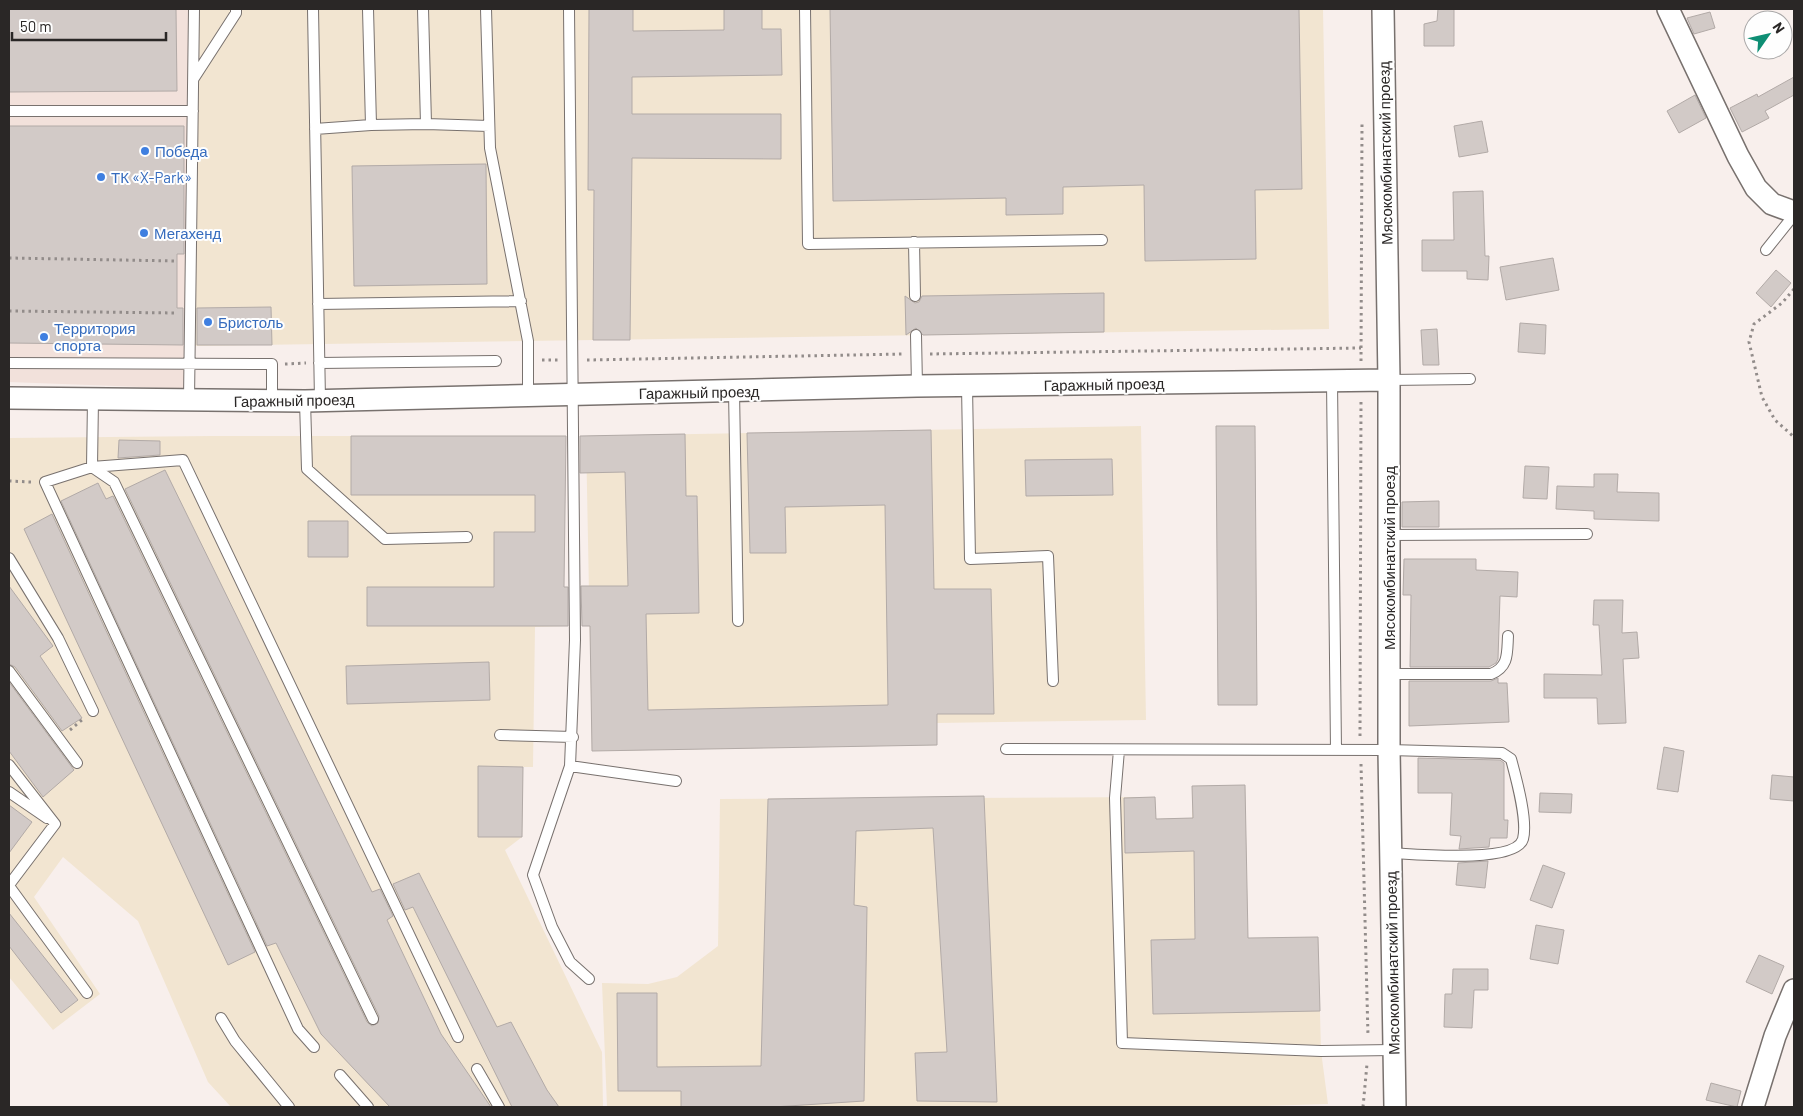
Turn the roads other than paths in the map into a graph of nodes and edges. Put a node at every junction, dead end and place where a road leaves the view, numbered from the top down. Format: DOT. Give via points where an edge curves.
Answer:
graph roads {
  1 [pos="194,9"];
  2 [pos="236,9"];
  3 [pos="313,9"];
  4 [pos="368,9"];
  5 [pos="423,9"];
  6 [pos="486,9"];
  7 [pos="569,9"];
  8 [pos="805,9"];
  9 [pos="1383,9"];
  10 [pos="1668,9"];
  11 [pos="193,79"];
  12 [pos="9,111"];
  13 [pos="193,111"];
  14 [pos="426,124"];
  15 [pos="371,125"];
  16 [pos="489,126"];
  17 [pos="315,129"];
  18 [pos="1793,220"];
  19 [pos="1102,240"];
  20 [pos="914,242"];
  21 [pos="1766,250"];
  22 [pos="915,296"];
  23 [pos="521,301"];
  24 [pos="318,304"];
  25 [pos="916,335"];
  26 [pos="496,361"];
  27 [pos="9,363"];
  28 [pos="319,363"];
  29 [pos="189,364"];
  30 [pos="1470,379"];
  31 [pos="1388,380"];
  32 [pos="1332,381"];
  33 [pos="916,386"];
  34 [pos="967,386"];
  35 [pos="734,391"];
  36 [pos="571,395"];
  37 [pos="528,396"];
  38 [pos="9,398"];
  39 [pos="93,399"];
  40 [pos="189,400"];
  41 [pos="312,400"];
  42 [pos="272,401"];
  43 [pos="92,467"];
  44 [pos="1389,534"];
  45 [pos="1587,534"];
  46 [pos="467,536"];
  47 [pos="9,558"];
  48 [pos="738,621"];
  49 [pos="1508,636"];
  50 [pos="9,671"];
  51 [pos="1389,674"];
  52 [pos="1053,681"];
  53 [pos="93,711"];
  54 [pos="500,735"];
  55 [pos="572,737"];
  56 [pos="1006,749"];
  57 [pos="1119,750"];
  58 [pos="1336,750"];
  59 [pos="1389,750"];
  60 [pos="77,763"];
  61 [pos="9,765"];
  62 [pos="570,766"];
  63 [pos="676,781"];
  64 [pos="9,792"];
  65 [pos="55,824"];
  66 [pos="1391,853"];
  67 [pos="9,886"];
  68 [pos="589,979"];
  69 [pos="1794,990"];
  70 [pos="87,993"];
  71 [pos="221,1018"];
  72 [pos="373,1019"];
  73 [pos="458,1036"];
  74 [pos="314,1047"];
  75 [pos="1393,1050"];
  76 [pos="477,1069"];
  77 [pos="340,1075"];
  78 [pos="289,1107"];
  79 [pos="368,1107"];
  80 [pos="499,1107"];
  81 [pos="1395,1107"];
  82 [pos="1753,1107"];
  1 -- 11 [label="lane"];
  2 -- 11 [label="lane"];
  3 -- 17 [label="lane"];
  4 -- 15 [label="lane"];
  5 -- 14 [label="lane"];
  6 -- 16 [label="lane"];
  7 -- 36 [label="lane"];
  8 -- 20 [label="lane" via="808,244"];
  9 -- 31 [label="street, Мясокомбинатский проезд"];
  10 -- 18 [label="street" via="1756,188"];
  11 -- 13 [label="lane"];
  12 -- 13 [label="lane"];
  13 -- 29 [label="lane"];
  14 -- 15 [label="lane"];
  14 -- 16 [label="lane"];
  15 -- 17 [label="lane"];
  16 -- 23 [label="lane" via="490,148"];
  17 -- 24 [label="lane"];
  18 -- 21 [label="lane"];
  19 -- 20 [label="lane"];
  20 -- 22 [label="lane"];
  23 -- 24 [label="lane"];
  23 -- 37 [label="lane" via="528,341"];
  24 -- 28 [label="lane"];
  25 -- 33 [label="lane"];
  26 -- 28 [label="lane"];
  27 -- 29 [label="lane"];
  28 -- 41 [label="lane"];
  29 -- 40 [label="lane"];
  29 -- 42 [label="lane" via="272,364"];
  30 -- 31 [label="lane"];
  31 -- 32 [label="street, Гаражный проезд"];
  31 -- 44 [label="street, Мясокомбинатский проезд"];
  32 -- 34 [label="street, Гаражный проезд"];
  32 -- 58 [label="lane"];
  33 -- 34 [label="street, Гаражный проезд"];
  33 -- 35 [label="street, Гаражный проезд"];
  34 -- 52 [label="lane" via="970,559 1048,556"];
  35 -- 36 [label="street, Гаражный проезд"];
  35 -- 48 [label="lane"];
  36 -- 37 [label="street, Гаражный проезд"];
  36 -- 55 [label="lane" via="575,640"];
  37 -- 41 [label="street, Гаражный проезд"];
  38 -- 39 [label="street, Гаражный проезд"];
  39 -- 40 [label="street, Гаражный проезд"];
  39 -- 43 [label="lane"];
  40 -- 42 [label="street, Гаражный проезд"];
  41 -- 42 [label="street, Гаражный проезд"];
  41 -- 46 [label="lane" via="307,469 385,539"];
  43 -- 72 [label="lane" via="114,482"];
  43 -- 73 [label="lane" via="183,460"];
  43 -- 74 [label="lane" via="45,482 298,1029"];
  44 -- 45 [label="lane"];
  44 -- 51 [label="street, Мясокомбинатский проезд"];
  47 -- 53 [label="lane" via="58,638"];
  49 -- 51 [label="lane" via="1507,660 1501,670 1491,674"];
  50 -- 60 [label="lane"];
  51 -- 59 [label="street, Мясокомбинатский проезд"];
  54 -- 55 [label="lane"];
  55 -- 62 [label="lane"];
  56 -- 57 [label="lane"];
  57 -- 58 [label="lane"];
  57 -- 75 [label="lane" via="1115,798 1122,1043 1369,1052"];
  58 -- 59 [label="lane"];
  59 -- 66 [label="street, Мясокомбинатский проезд"];
  59 -- 66 [label="lane" via="1502,753 1512,759 1524,838 1520,844 1504,852 1462,856"];
  61 -- 65 [label="lane"];
  62 -- 63 [label="lane"];
  62 -- 68 [label="lane" via="533,875 552,927 570,962"];
  64 -- 65 [label="lane"];
  65 -- 67 [label="lane"];
  66 -- 75 [label="street, Мясокомбинатский проезд"];
  67 -- 70 [label="lane"];
  69 -- 82 [label="street" via="1775,1036"];
  71 -- 78 [label="lane"];
  75 -- 81 [label="street, Мясокомбинатский проезд"];
  76 -- 80 [label="lane"];
  77 -- 79 [label="lane"];
}
